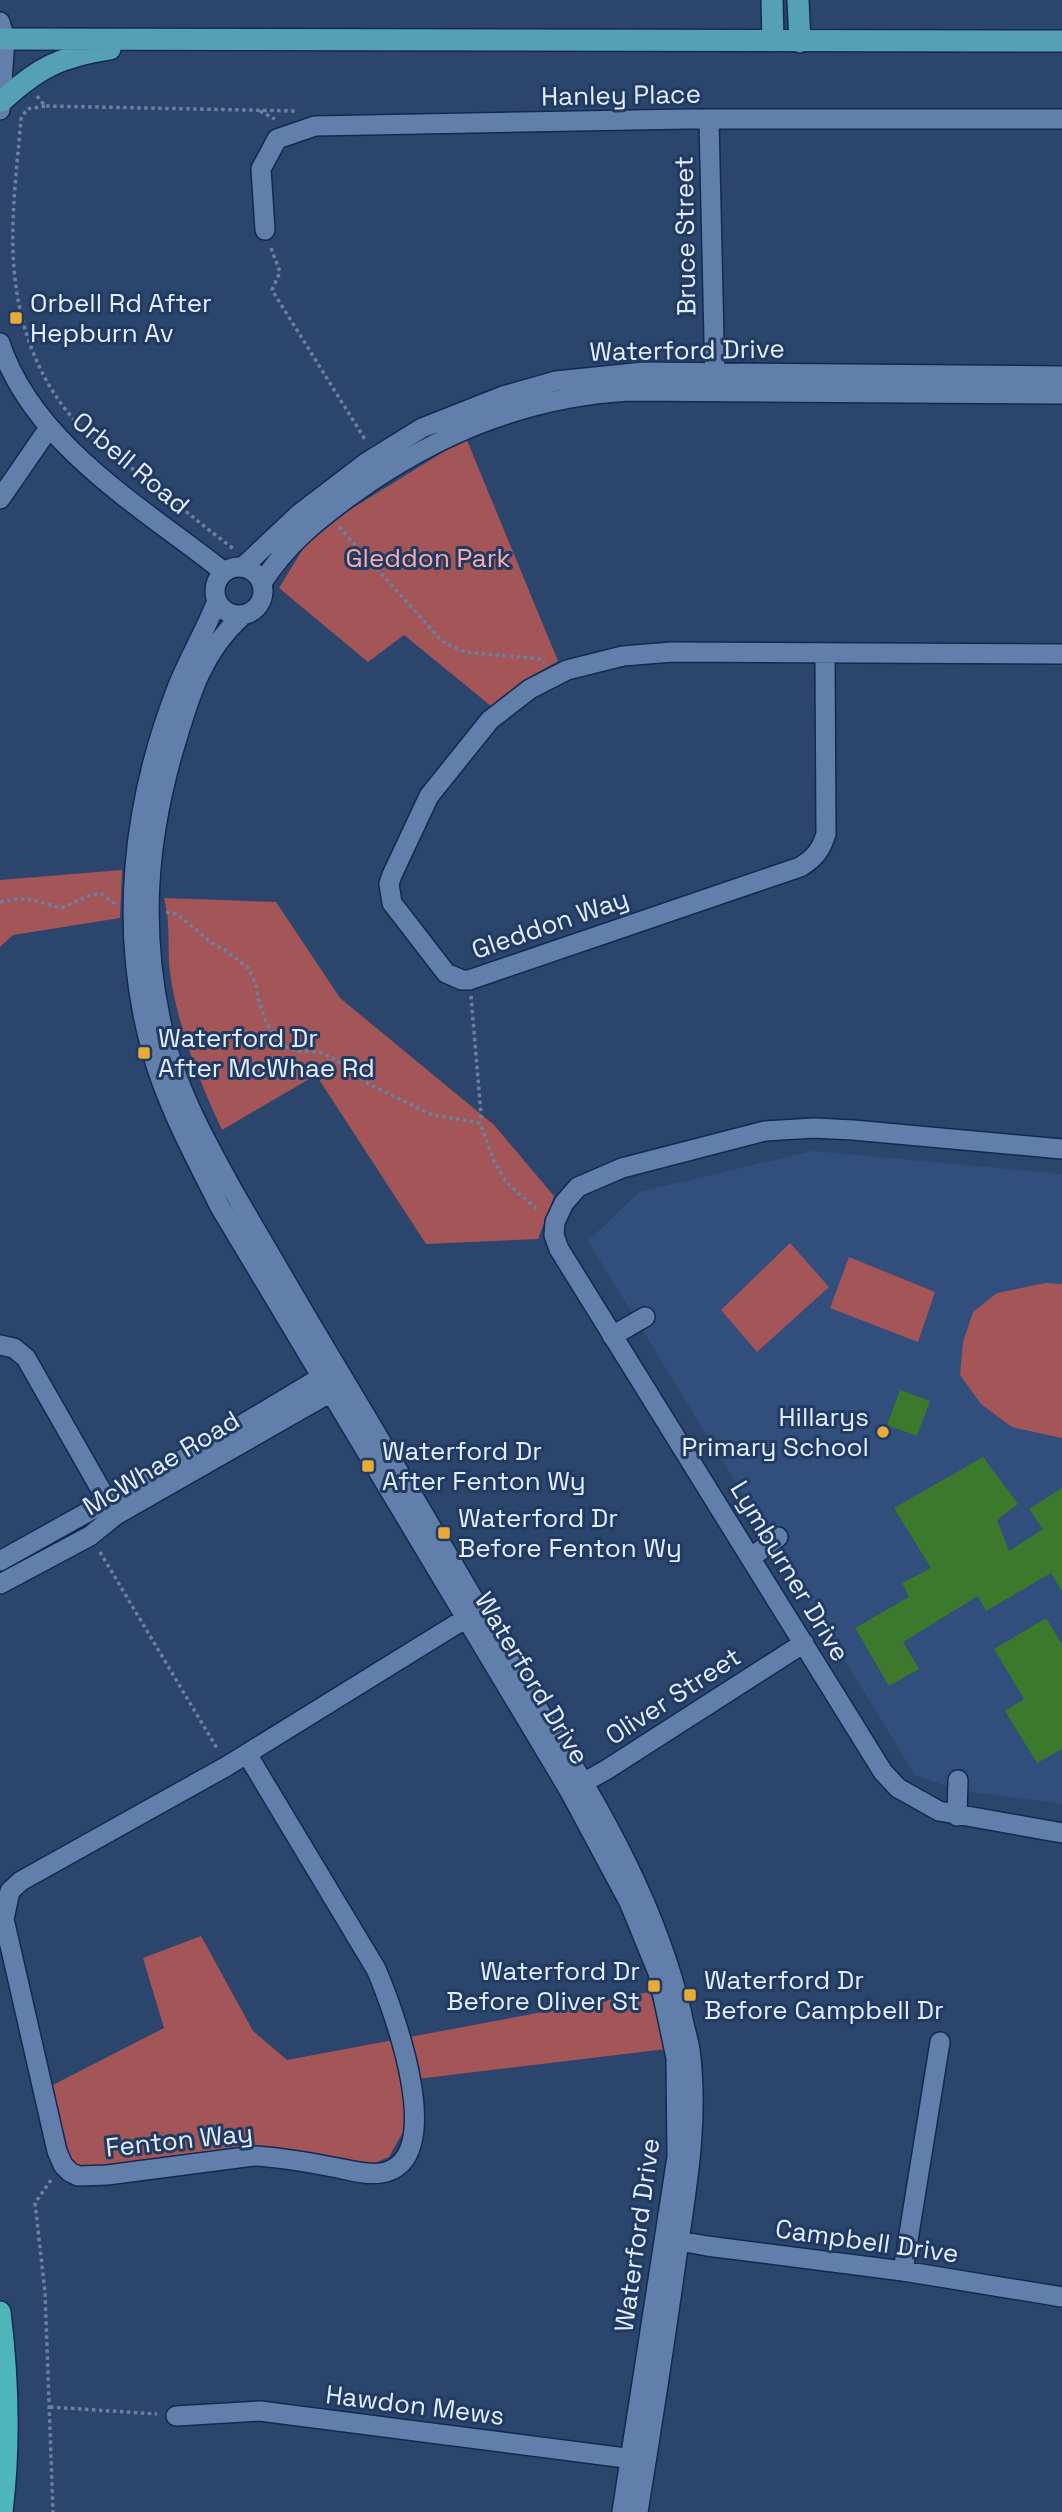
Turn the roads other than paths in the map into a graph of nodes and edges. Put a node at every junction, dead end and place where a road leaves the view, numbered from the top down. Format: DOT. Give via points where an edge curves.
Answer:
graph roads {
  1 [pos="772,0"];
  2 [pos="798,0"];
  3 [pos="2,34"];
  4 [pos="170,38"];
  5 [pos="773,41"];
  6 [pos="1062,41"];
  7 [pos="800,42"];
  8 [pos="1,105"];
  9 [pos="1062,119"];
  10 [pos="709,120"];
  11 [pos="265,230"];
  12 [pos="0,343"];
  13 [pos="1062,376"];
  14 [pos="715,382"];
  15 [pos="1062,394"];
  16 [pos="49,428"];
  17 [pos="0,499"];
  18 [pos="239,559"];
  19 [pos="224,572"];
  20 [pos="262,583"];
  21 [pos="217,601"];
  22 [pos="242,616"];
  23 [pos="825,653"];
  24 [pos="1062,654"];
  25 [pos="141,911"];
  26 [pos="1062,1149"];
  27 [pos="645,1317"];
  28 [pos="612,1336"];
  29 [pos="0,1345"];
  30 [pos="334,1380"];
  31 [pos="112,1508"];
  32 [pos="778,1537"];
  33 [pos="752,1557"];
  34 [pos="0,1561"];
  35 [pos="0,1584"];
  36 [pos="473,1614"];
  37 [pos="804,1643"];
  38 [pos="247,1754"];
  39 [pos="958,1780"];
  40 [pos="576,1786"];
  41 [pos="957,1816"];
  42 [pos="1062,1833"];
  43 [pos="940,2042"];
  44 [pos="672,2239"];
  45 [pos="904,2271"];
  46 [pos="1062,2297"];
  47 [pos="0,2312"];
  48 [pos="176,2416"];
  49 [pos="638,2460"];
  50 [pos="6,2477"];
  51 [pos="2,2512"];
  52 [pos="11,2512"];
  53 [pos="622,2512"];
  54 [pos="638,2512"];
  1 -- 5 [label="main road"];
  2 -- 7 [label="main road"];
  3 -- 4 [label="main road"];
  3 -- 8 [label="street"];
  4 -- 5 [label="main road"];
  4 -- 8 [label="main road" via="56,61 25,80"];
  5 -- 7 [label="main road"];
  6 -- 7 [label="main road"];
  9 -- 10 [label="street, Hanley Place"];
  10 -- 11 [label="street, Hanley Place" via="315,126 277,139 261,169"];
  10 -- 14 [label="street, Bruce Street"];
  12 -- 16 [label="street, Orbell Road" via="13,375"];
  13 -- 14 [label="street, Waterford Drive"];
  14 -- 15 [label="street, Waterford Drive"];
  14 -- 18 [label="street, Waterford Drive" via="644,372 556,381 441,419 376,457"];
  14 -- 20 [label="street, Waterford Drive" via="566,397 473,425 410,456 317,520 283,552"];
  16 -- 17 [label="street"];
  16 -- 19 [label="street, Orbell Road" via="96,472"];
  18 -- 19 [label="street"];
  18 -- 20 [label="street"];
  19 -- 21 [label="street" via="215,585"];
  20 -- 22 [label="street" via="260,604"];
  21 -- 22 [label="street" via="227,612"];
  21 -- 25 [label="street, Waterford Drive" via="177,688 153,765 136,850"];
  22 -- 25 [label="street, Waterford Drive" via="213,647 186,708 157,813"];
  23 -- 23 [label="street, Gleddon Way" via="826,834 821,849 800,867 470,980 446,973 391,903 388,884 429,796 490,720 530,689 588,664 646,653"];
  23 -- 24 [label="street, Gleddon Way"];
  25 -- 30 [label="street, Waterford Drive" via="133,940 143,1016 164,1086 220,1207 278,1302"];
  26 -- 28 [label="street, Lymburner Drive" via="814,1128 765,1131 622,1168 578,1187 559,1212 554,1235"];
  27 -- 28 [label="street"];
  28 -- 33 [label="street, Lymburner Drive"];
  29 -- 31 [label="street" via="14,1348 26,1358"];
  30 -- 31 [label="street, McWhae Road" via="208,1445"];
  30 -- 36 [label="street, Waterford Drive"];
  31 -- 34 [label="street, McWhae Road"];
  31 -- 35 [label="street, McWhae Road" via="90,1536"];
  32 -- 33 [label="street"];
  33 -- 37 [label="street, Lymburner Drive"];
  36 -- 38 [label="street"];
  36 -- 40 [label="street, Waterford Drive" via="528,1724"];
  37 -- 40 [label="street, Oliver Street"];
  37 -- 41 [label="street, Lymburner Drive" via="898,1788"];
  38 -- 38 [label="street, Fenton Way" via="387,1994 412,2087 413,2134 408,2153 401,2164 377,2173 253,2156 78,2176 63,2165 57,2151 4,1919 10,1891"];
  39 -- 41 [label="street"];
  40 -- 44 [label="street, Waterford Drive" via="658,1973 669,2019 676,2058 678,2129"];
  41 -- 42 [label="street, Lymburner Drive"];
  43 -- 45 [label="street"];
  44 -- 45 [label="street, Campbell Drive"];
  44 -- 49 [label="street, Waterford Drive"];
  45 -- 46 [label="street, Campbell Drive"];
  47 -- 50 [label="highway"];
  48 -- 49 [label="street, Hawdon Mews" via="260,2411"];
  49 -- 53 [label="street, Waterford Drive"];
  49 -- 54 [label="street, Waterford Drive"];
  50 -- 51 [label="highway"];
  50 -- 52 [label="highway"];
}
